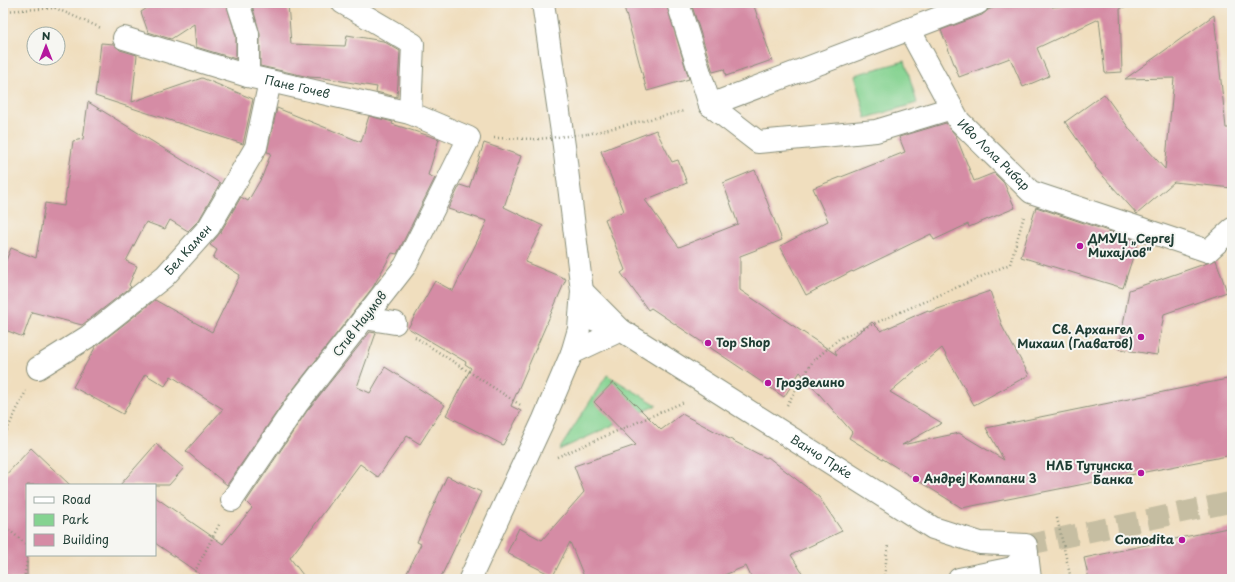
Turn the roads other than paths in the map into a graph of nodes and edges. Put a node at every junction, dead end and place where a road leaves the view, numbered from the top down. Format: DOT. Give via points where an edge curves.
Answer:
graph roads {
  1 [pos="238,3"];
  2 [pos="343,3"];
  3 [pos="543,3"];
  4 [pos="678,3"];
  5 [pos="978,3"];
  6 [pos="909,29"];
  7 [pos="124,38"];
  8 [pos="248,76"];
  9 [pos="270,81"];
  10 [pos="710,105"];
  11 [pos="952,108"];
  12 [pos="410,113"];
  13 [pos="469,138"];
  14 [pos="1232,229"];
  15 [pos="582,291"];
  16 [pos="364,318"];
  17 [pos="580,321"];
  18 [pos="395,323"];
  19 [pos="621,330"];
  20 [pos="572,353"];
  21 [pos="38,368"];
  22 [pos="232,500"];
  23 [pos="1027,554"];
  24 [pos="470,579"];
  25 [pos="959,579"];
  26 [pos="1030,579"];
  1 -- 8 [label="street" via="248,34"];
  2 -- 12 [label="street" via="413,44"];
  3 -- 15 [label="street"];
  4 -- 10 [label="street"];
  5 -- 6 [label="street"];
  6 -- 10 [label="street"];
  6 -- 11 [label="street, Иво Лола Рибар"];
  7 -- 8 [label="street, Пане Гочев"];
  8 -- 9 [label="street, Пане Гочев"];
  9 -- 12 [label="street, Пане Гочев"];
  9 -- 21 [label="street, Бел Камен" via="256,147 210,227 165,276 88,336"];
  10 -- 11 [label="street" via="758,142 876,131"];
  11 -- 14 [label="street, Иво Лола Рибар" via="959,121 1031,192 1208,251"];
  12 -- 13 [label="street, Пане Гочев"];
  13 -- 16 [label="street, Стив Наумов" via="405,266"];
  15 -- 17 [label="street"];
  15 -- 19 [label="street"];
  16 -- 18 [label="street"];
  16 -- 22 [label="street, Стив Наумов" via="297,404"];
  17 -- 19 [label="street, Ванчо Прќе"];
  17 -- 20 [label="street"];
  19 -- 20 [label="street"];
  19 -- 23 [label="street, Ванчо Прќе" via="933,528 980,543 1026,544"];
  20 -- 24 [label="street"];
  23 -- 25 [label="street" via="1013,568"];
  23 -- 26 [label="street"];
}
